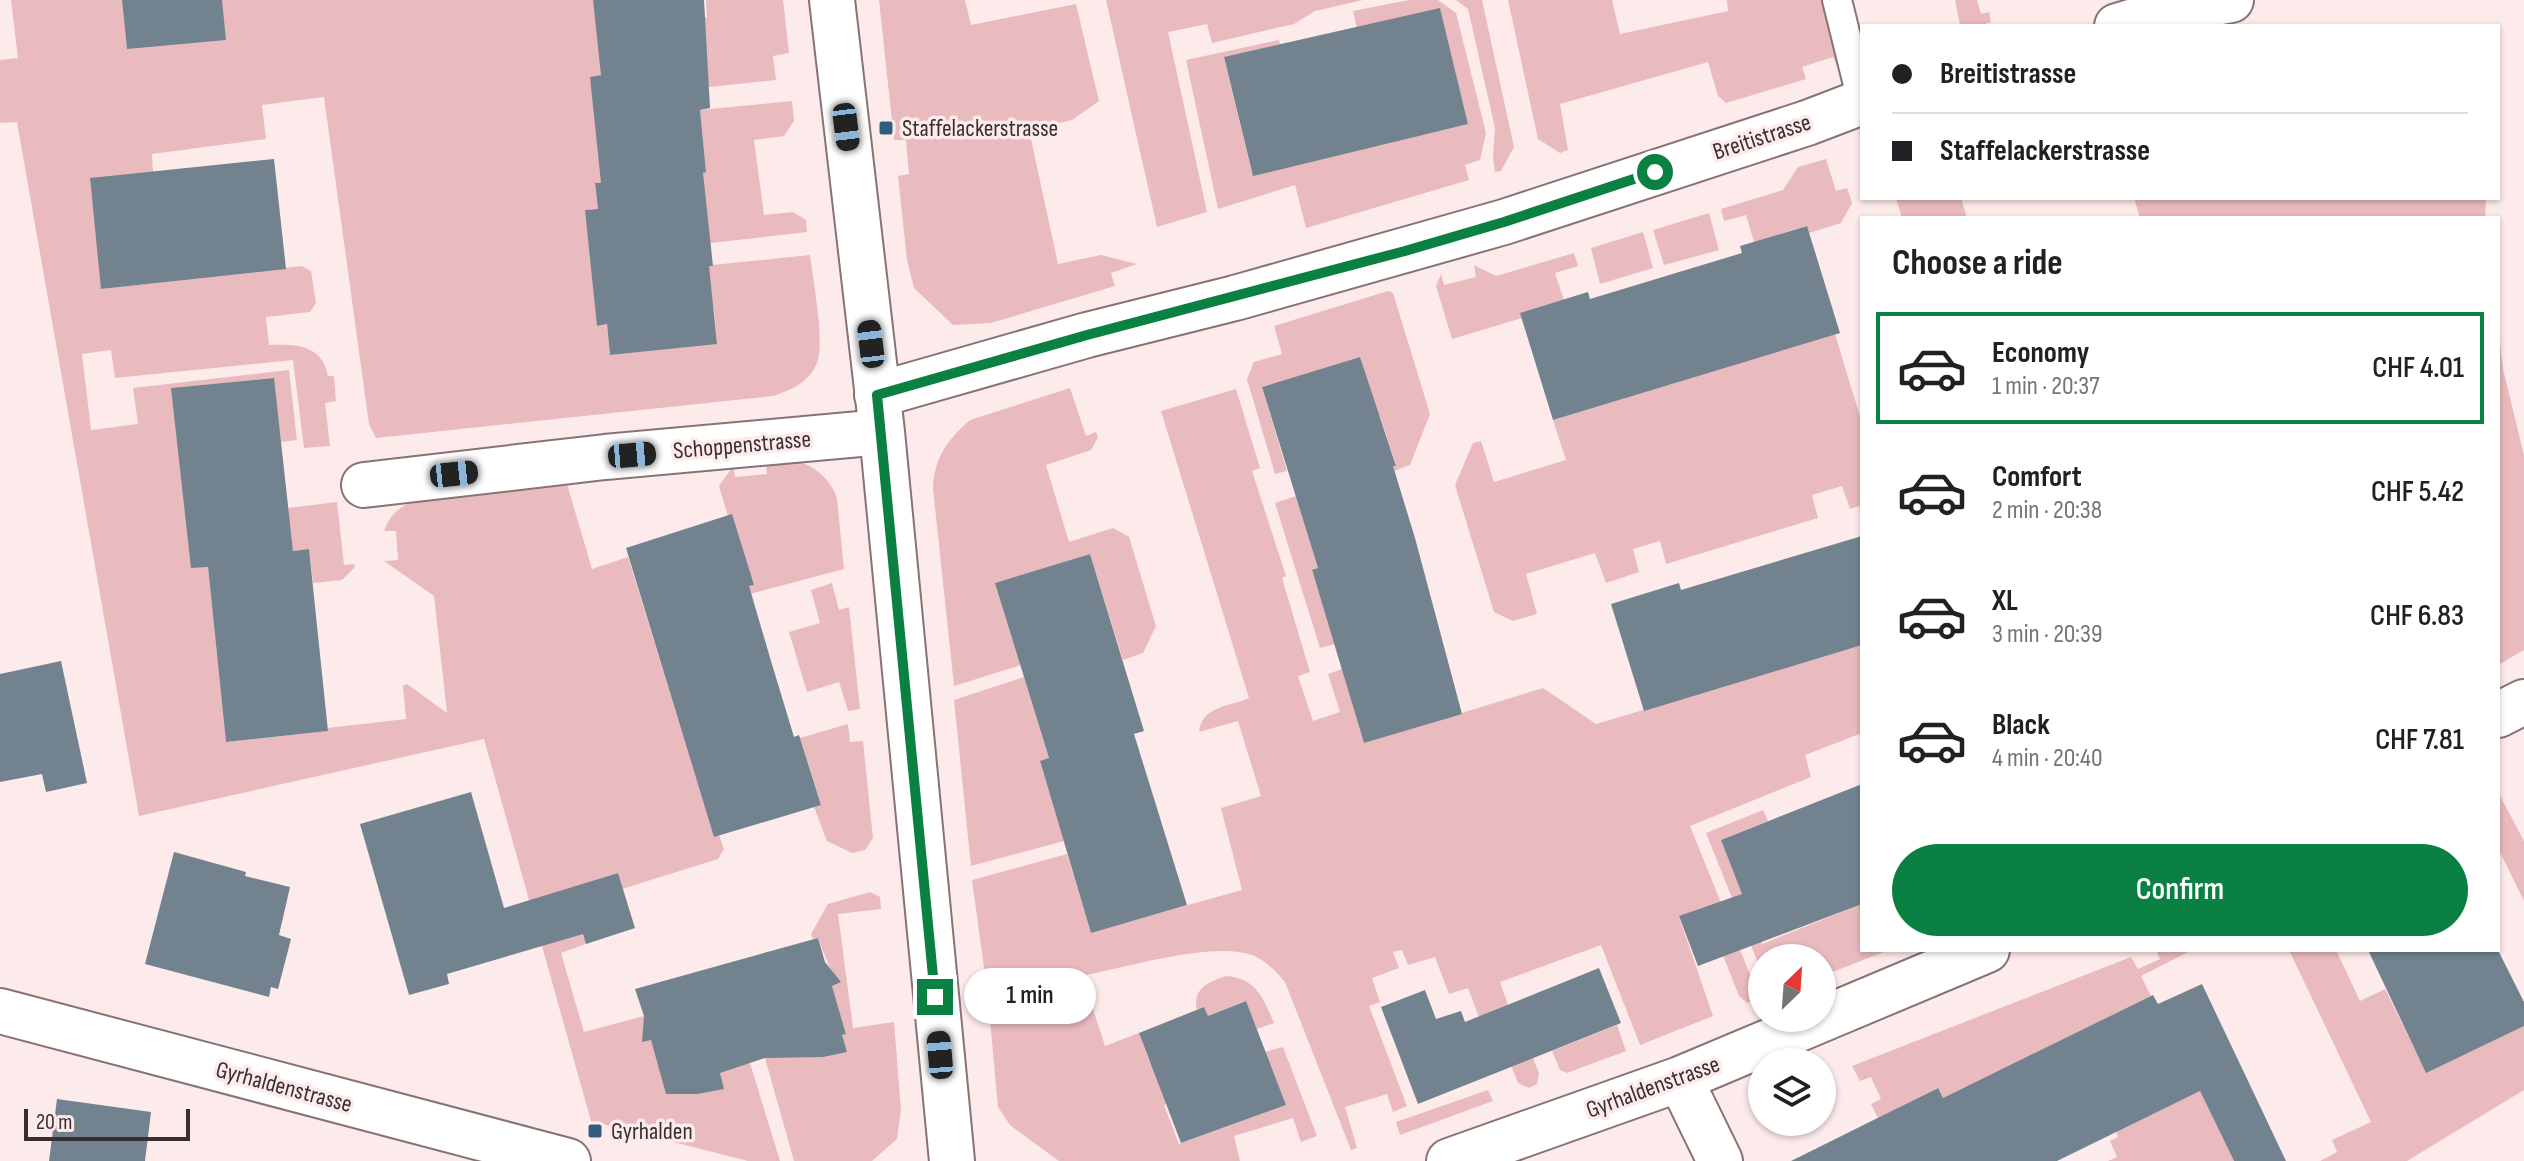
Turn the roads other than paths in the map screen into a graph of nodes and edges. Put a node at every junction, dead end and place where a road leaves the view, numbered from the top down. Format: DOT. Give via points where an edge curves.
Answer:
graph roads {
  1 [pos="832,0"];
  2 [pos="1837,0"];
  3 [pos="2231,0"];
  4 [pos="2124,24"];
  5 [pos="1860,94"];
  6 [pos="1860,103"];
  7 [pos="880,414"];
  8 [pos="364,485"];
  9 [pos="2524,702"];
  10 [pos="2500,714"];
  11 [pos="1982,952"];
  12 [pos="0,1011"];
  13 [pos="1680,1079"];
  14 [pos="568,1161"];
  15 [pos="952,1161"];
  16 [pos="1449,1161"];
  17 [pos="1720,1161"];
  1 -- 7 [label="street"];
  2 -- 5 [label="lane"];
  3 -- 4 [label="street"];
  6 -- 7 [label="street, Breitistrasse" via="1490,226 1087,335"];
  7 -- 8 [label="street, Schoppenstrasse" via="605,457"];
  7 -- 15 [label="street"];
  9 -- 10 [label="street"];
  11 -- 13 [label="street, Gyrhaldenstrasse"];
  12 -- 14 [label="street, Gyrhaldenstrasse"];
  13 -- 16 [label="street, Gyrhaldenstrasse"];
  13 -- 17 [label="street"];
}
